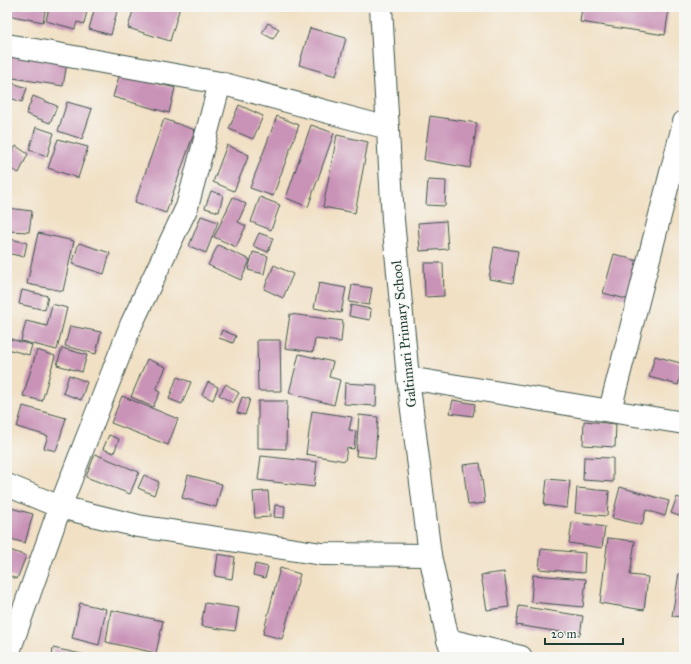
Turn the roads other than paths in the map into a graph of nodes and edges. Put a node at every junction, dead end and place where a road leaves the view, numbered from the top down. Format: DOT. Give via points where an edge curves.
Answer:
graph roads {
  1 [pos="381,7"];
  2 [pos="7,45"];
  3 [pos="220,83"];
  4 [pos="684,122"];
  5 [pos="388,128"];
  6 [pos="408,378"];
  7 [pos="610,410"];
  8 [pos="684,423"];
  9 [pos="7,485"];
  10 [pos="60,507"];
  11 [pos="430,555"];
  12 [pos="452,649"];
  13 [pos="7,657"];
  14 [pos="521,657"];
  1 -- 5 [label="street, Galtimari Primary School"];
  2 -- 3 [label="street"];
  3 -- 5 [label="street"];
  3 -- 10 [label="street" via="187,207 131,325"];
  4 -- 7 [label="street"];
  5 -- 6 [label="street, Galtimari Primary School" via="393,220"];
  6 -- 7 [label="street"];
  6 -- 11 [label="street, Galtimari Primary School"];
  7 -- 8 [label="street"];
  9 -- 10 [label="street"];
  10 -- 11 [label="street" via="138,526 322,554"];
  10 -- 13 [label="street"];
  11 -- 12 [label="street, Galtimari Primary School"];
  12 -- 14 [label="street"];
}
